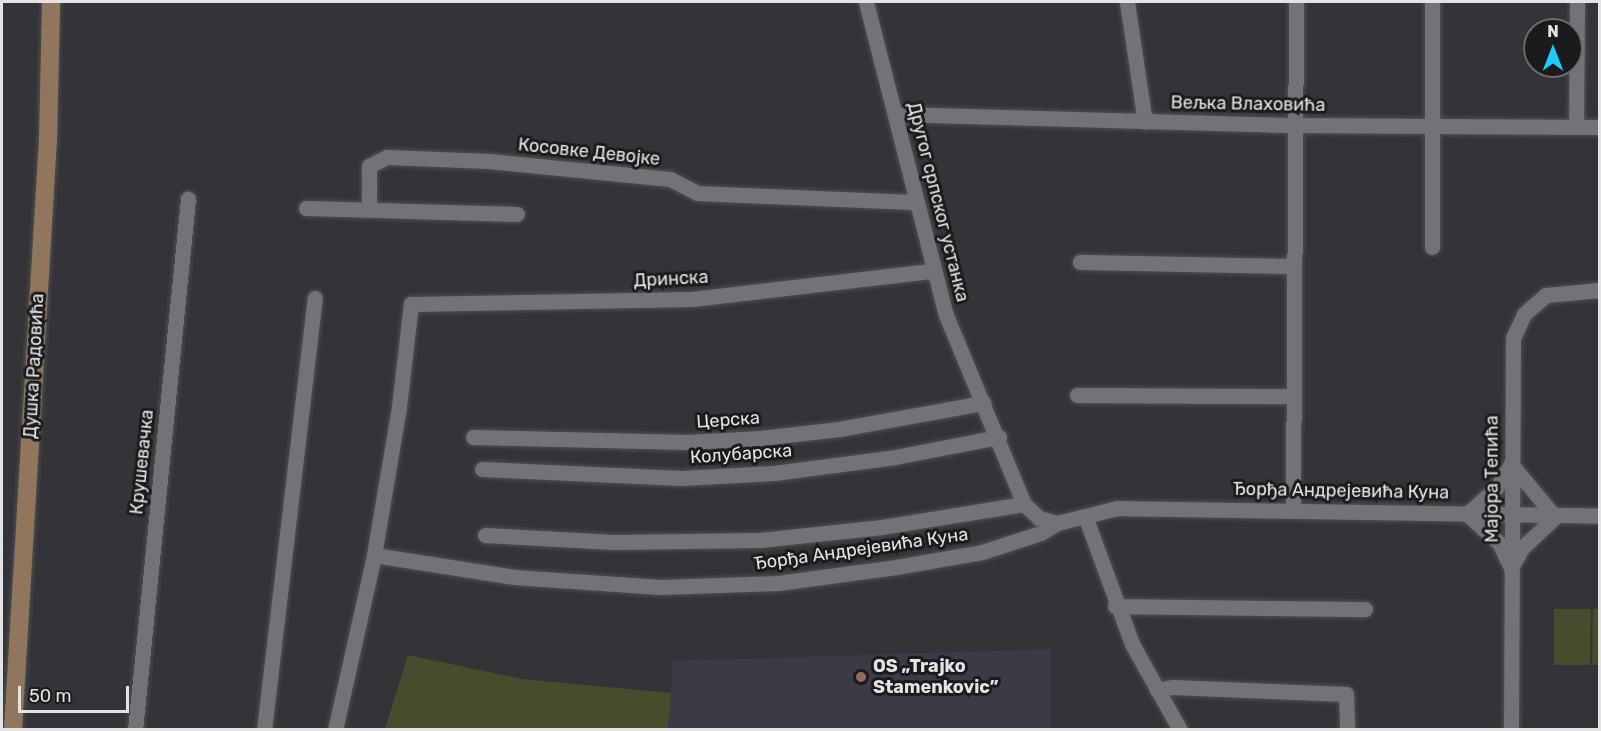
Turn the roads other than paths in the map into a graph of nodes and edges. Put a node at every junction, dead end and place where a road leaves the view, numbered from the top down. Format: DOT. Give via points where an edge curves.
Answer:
graph roads {
  1 [pos="51,2"];
  2 [pos="866,2"];
  3 [pos="1126,2"];
  4 [pos="1296,2"];
  5 [pos="1432,2"];
  6 [pos="1577,2"];
  7 [pos="896,114"];
  8 [pos="1145,122"];
  9 [pos="1296,125"];
  10 [pos="1432,126"];
  11 [pos="1576,126"];
  12 [pos="1599,127"];
  13 [pos="188,199"];
  14 [pos="917,202"];
  15 [pos="306,208"];
  16 [pos="369,208"];
  17 [pos="517,214"];
  18 [pos="1432,247"];
  19 [pos="1080,262"];
  20 [pos="1293,266"];
  21 [pos="932,271"];
  22 [pos="1599,290"];
  23 [pos="315,298"];
  24 [pos="1077,395"];
  25 [pos="1291,396"];
  26 [pos="984,403"];
  27 [pos="473,436"];
  28 [pos="999,436"];
  29 [pos="1511,464"];
  30 [pos="482,469"];
  31 [pos="1024,504"];
  32 [pos="1293,508"];
  33 [pos="1467,514"];
  34 [pos="1085,516"];
  35 [pos="1511,516"];
  36 [pos="1599,516"];
  37 [pos="1555,517"];
  38 [pos="1057,524"];
  39 [pos="485,536"];
  40 [pos="374,555"];
  41 [pos="1511,568"];
  42 [pos="1115,606"];
  43 [pos="1365,609"];
  44 [pos="1157,690"];
  45 [pos="12,729"];
  46 [pos="135,729"];
  47 [pos="264,729"];
  48 [pos="335,729"];
  49 [pos="1180,729"];
  50 [pos="1347,729"];
  51 [pos="1511,729"];
  1 -- 45 [label="street, Душка Радовића" via="48,139"];
  2 -- 7 [label="street, Другог српског устанка"];
  3 -- 8 [label="street"];
  4 -- 9 [label="street"];
  5 -- 10 [label="street"];
  6 -- 11 [label="street"];
  7 -- 8 [label="street, Вељка Влаховића"];
  7 -- 14 [label="street, Другог српског устанка"];
  8 -- 9 [label="street, Вељка Влаховића"];
  9 -- 10 [label="street, Вељка Влаховића"];
  9 -- 20 [label="street"];
  10 -- 11 [label="street, Вељка Влаховића"];
  10 -- 18 [label="street"];
  11 -- 12 [label="street, Вељка Влаховића"];
  13 -- 46 [label="street, Крушевачка"];
  14 -- 16 [label="street, Косовке Девојке" via="698,193 670,179 489,161 387,157 369,166"];
  14 -- 21 [label="street, Другог српског устанка"];
  15 -- 16 [label="street"];
  16 -- 17 [label="street"];
  19 -- 20 [label="street"];
  20 -- 25 [label="street"];
  21 -- 26 [label="street, Другог српског устанка" via="946,315"];
  21 -- 40 [label="street, Дринска" via="692,299 411,304 399,407"];
  22 -- 29 [label="street, Мајора Тепића" via="1546,295 1520,321 1512,357"];
  23 -- 47 [label="street"];
  24 -- 25 [label="street"];
  25 -- 32 [label="street"];
  26 -- 27 [label="street, Церска" via="839,429 698,442"];
  26 -- 28 [label="street, Другог српског устанка"];
  28 -- 30 [label="street, Колубарска" via="895,457 774,473 682,478"];
  28 -- 31 [label="street, Другог српског устанка"];
  29 -- 33 [label="street" via="1497,487"];
  29 -- 35 [label="street, Мајора Тепића"];
  29 -- 37 [label="street"];
  31 -- 38 [label="street" via="1039,518"];
  31 -- 39 [label="street" via="882,527 760,540 614,542"];
  32 -- 33 [label="street, Ђорђа Андрејевића Куна"];
  32 -- 34 [label="street, Ђорђа Андрејевића Куна" via="1117,508"];
  33 -- 35 [label="street, Ђорђа Андрејевића Куна"];
  33 -- 41 [label="street" via="1500,544"];
  34 -- 38 [label="street, Ђорђа Андрејевића Куна"];
  34 -- 42 [label="street"];
  35 -- 37 [label="street, Ђорђа Андрејевића Куна"];
  35 -- 41 [label="street, Мајора Тепића"];
  36 -- 37 [label="street, Ђорђа Андрејевића Куна"];
  37 -- 41 [label="street" via="1522,548"];
  38 -- 40 [label="street, Ђорђа Андрејевића Куна" via="982,552 778,583 660,587 584,583 514,577"];
  40 -- 48 [label="street"];
  41 -- 51 [label="street, Мајора Тепића"];
  42 -- 43 [label="street"];
  42 -- 44 [label="street"];
  44 -- 49 [label="street"];
  44 -- 50 [label="street" via="1172,687 1346,694"];
}
